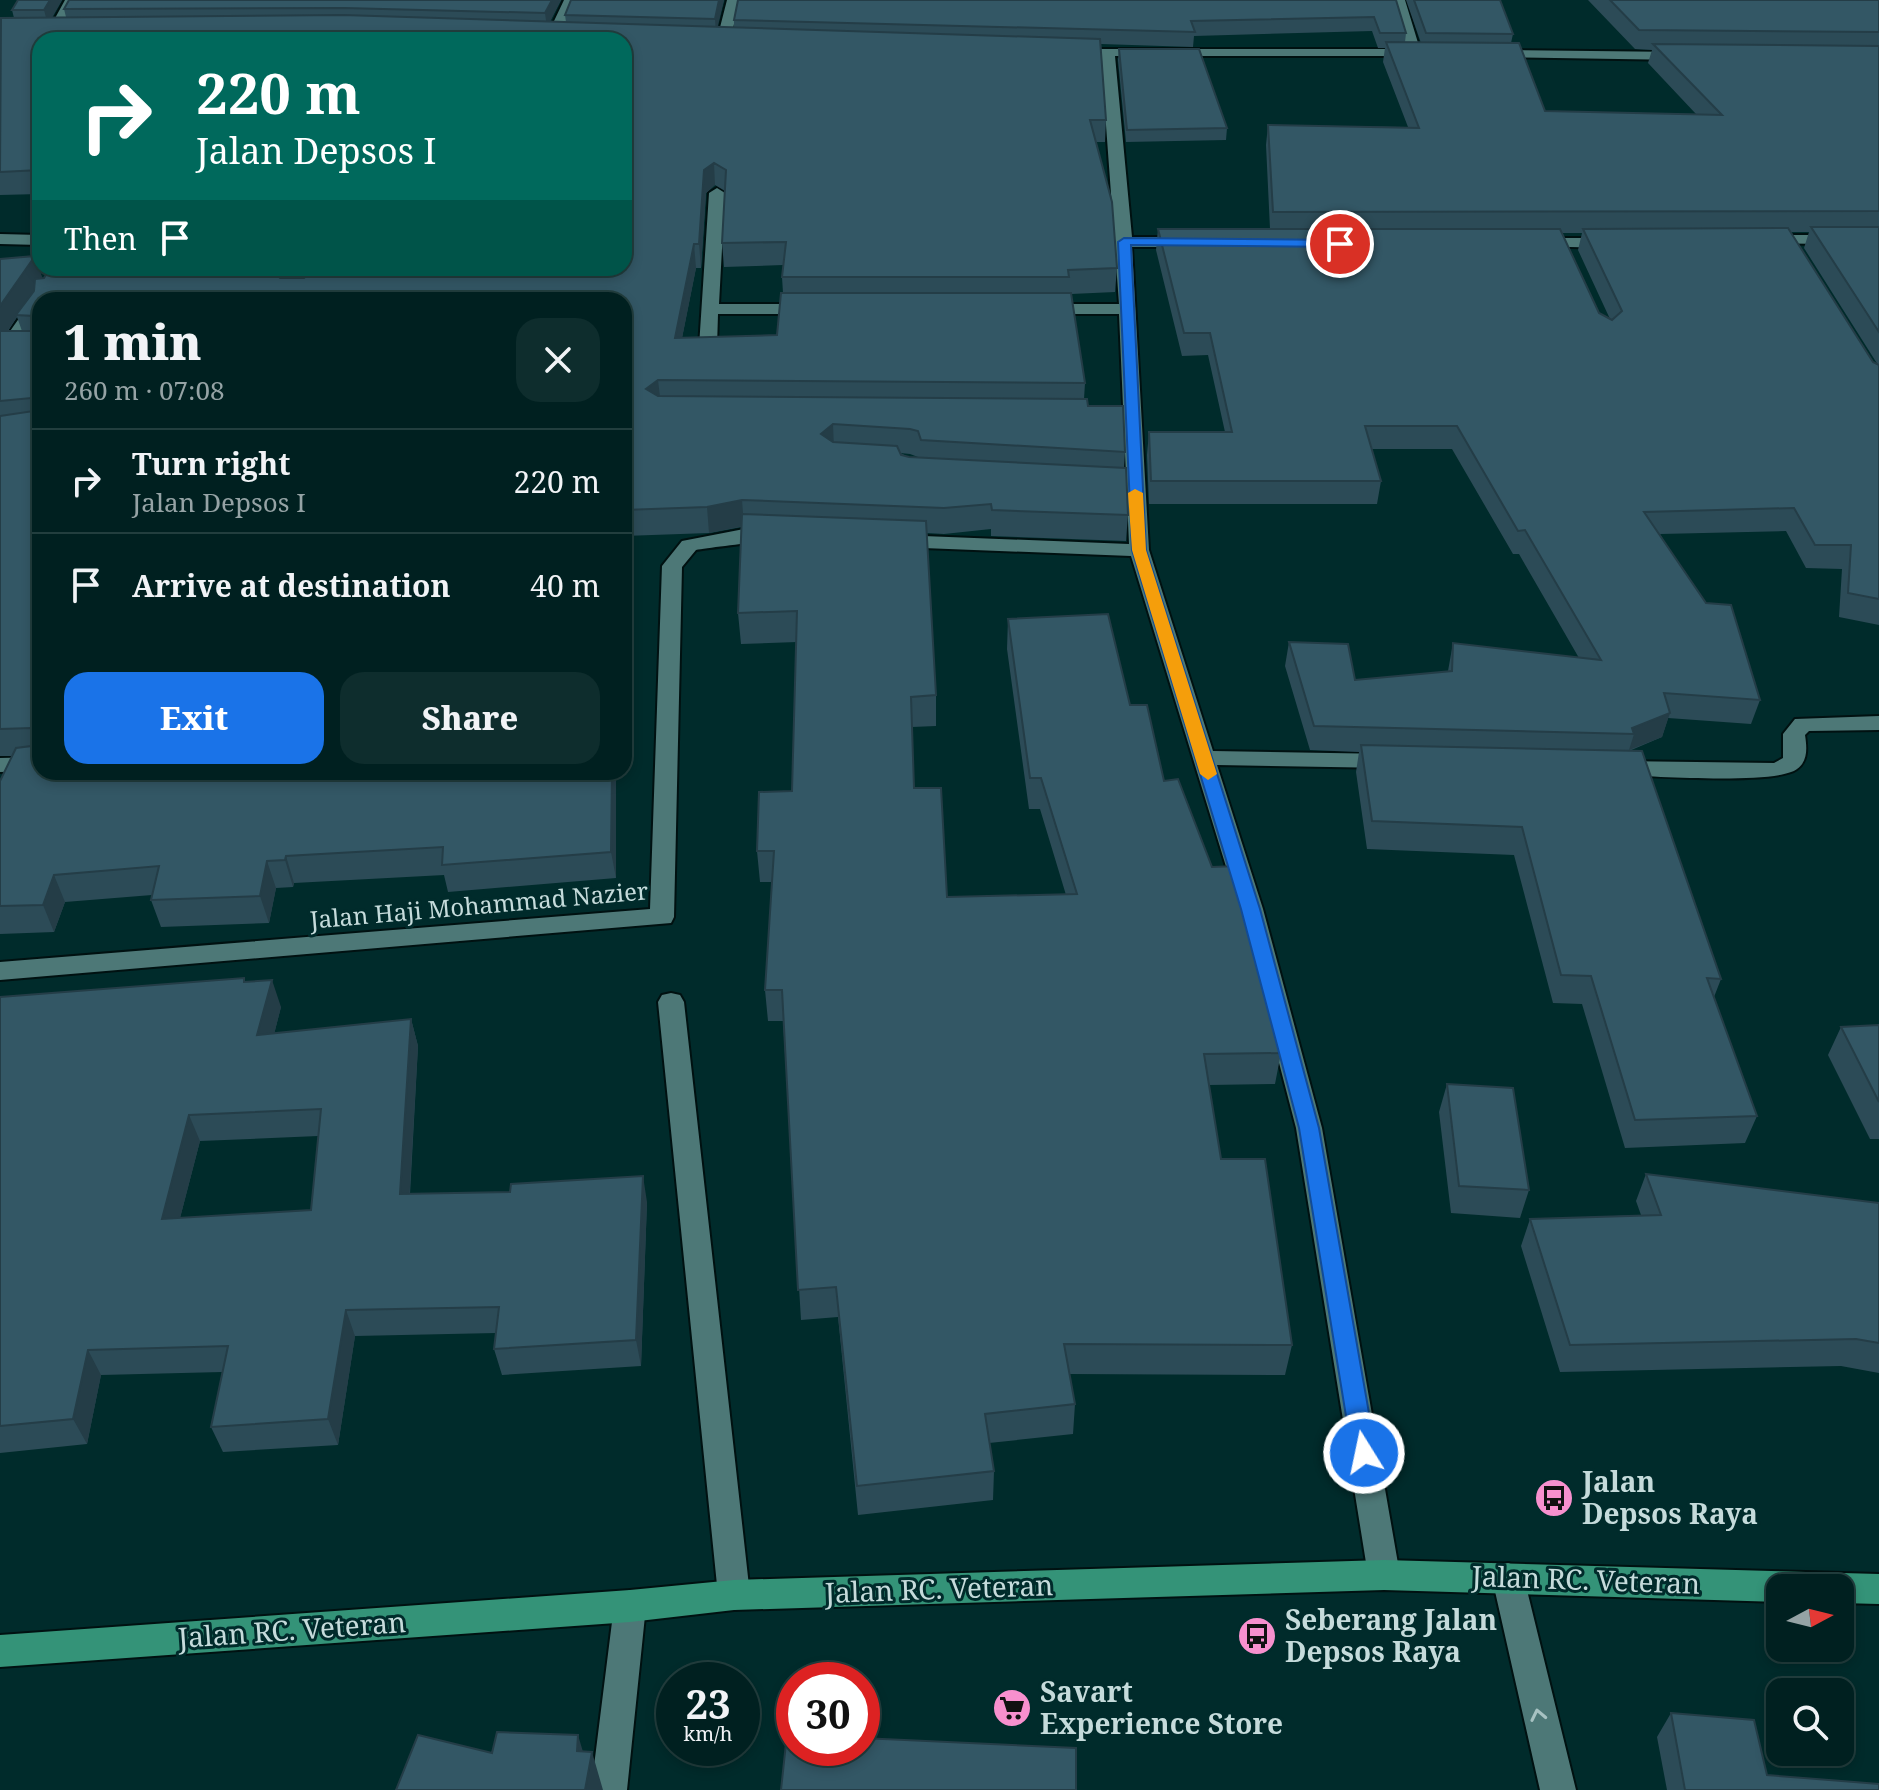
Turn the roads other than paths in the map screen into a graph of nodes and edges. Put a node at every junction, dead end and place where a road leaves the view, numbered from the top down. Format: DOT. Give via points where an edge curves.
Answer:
graph roads {
  1 [pos="71,0"];
  2 [pos="570,0"];
  3 [pos="733,0"];
  4 [pos="1399,0"];
  5 [pos="55,31"];
  6 [pos="556,32"];
  7 [pos="738,43"];
  8 [pos="1048,51"];
  9 [pos="1108,53"];
  10 [pos="1415,53"];
  11 [pos="1430,53"];
  12 [pos="1477,54"];
  13 [pos="1692,56"];
  14 [pos="717,193"];
  15 [pos="0,239"];
  16 [pos="32,240"];
  17 [pos="1747,240"];
  18 [pos="1879,240"];
  19 [pos="1124,242"];
  20 [pos="1202,242"];
  21 [pos="1626,242"];
  22 [pos="1519,243"];
  23 [pos="710,309"];
  24 [pos="835,309"];
  25 [pos="1020,309"];
  26 [pos="1128,309"];
  27 [pos="32,314"];
  28 [pos="32,347"];
  29 [pos="708,347"];
  30 [pos="3,348"];
  31 [pos="791,537"];
  32 [pos="870,540"];
  33 [pos="1139,550"];
  34 [pos="1879,723"];
  35 [pos="1203,758"];
  36 [pos="1407,761"];
  37 [pos="19,765"];
  38 [pos="1598,767"];
  39 [pos="6,790"];
  40 [pos="0,971"];
  41 [pos="671,1002"];
  42 [pos="1384,1575"];
  43 [pos="1508,1578"];
  44 [pos="1879,1589"];
  45 [pos="734,1595"];
  46 [pos="630,1606"];
  47 [pos="0,1651"];
  48 [pos="609,1790"];
  49 [pos="1558,1790"];
  1 -- 5 [label="street"];
  2 -- 6 [label="street"];
  3 -- 7 [label="street" via="716,42"];
  4 -- 10 [label="street"];
  8 -- 9 [label="street"];
  9 -- 10 [label="street"];
  9 -- 19 [label="street"];
  10 -- 11 [label="street"];
  12 -- 13 [label="street"];
  14 -- 23 [label="street"];
  15 -- 16 [label="street"];
  17 -- 18 [label="street" via="1792,246"];
  19 -- 20 [label="street"];
  19 -- 26 [label="street"];
  21 -- 22 [label="street" via="1566,250"];
  23 -- 24 [label="street"];
  23 -- 29 [label="street"];
  25 -- 26 [label="street"];
  26 -- 33 [label="street" via="1122,416"];
  27 -- 30 [label="street"];
  28 -- 30 [label="street"];
  31 -- 40 [label="street, Jalan Haji Mohammad Nazier" via="744,535 689,545 672,566 662,917"];
  32 -- 33 [label="street"];
  33 -- 35 [label="street"];
  34 -- 38 [label="street" via="1803,724 1794,734 1794,763 1774,770"];
  35 -- 36 [label="street"];
  35 -- 42 [label="street" via="1251,909 1309,1128"];
  37 -- 39 [label="street"];
  41 -- 45 [label="street"];
  42 -- 43 [label="main road, Jalan RC. Veteran"];
  42 -- 45 [label="main road, Jalan RC. Veteran"];
  43 -- 44 [label="main road, Jalan RC. Veteran"];
  49 -- 43 [label="street, one-way"];
  45 -- 46 [label="main road, Jalan RC. Veteran"];
  46 -- 47 [label="main road, Jalan RC. Veteran"];
  46 -- 48 [label="street"];
}
